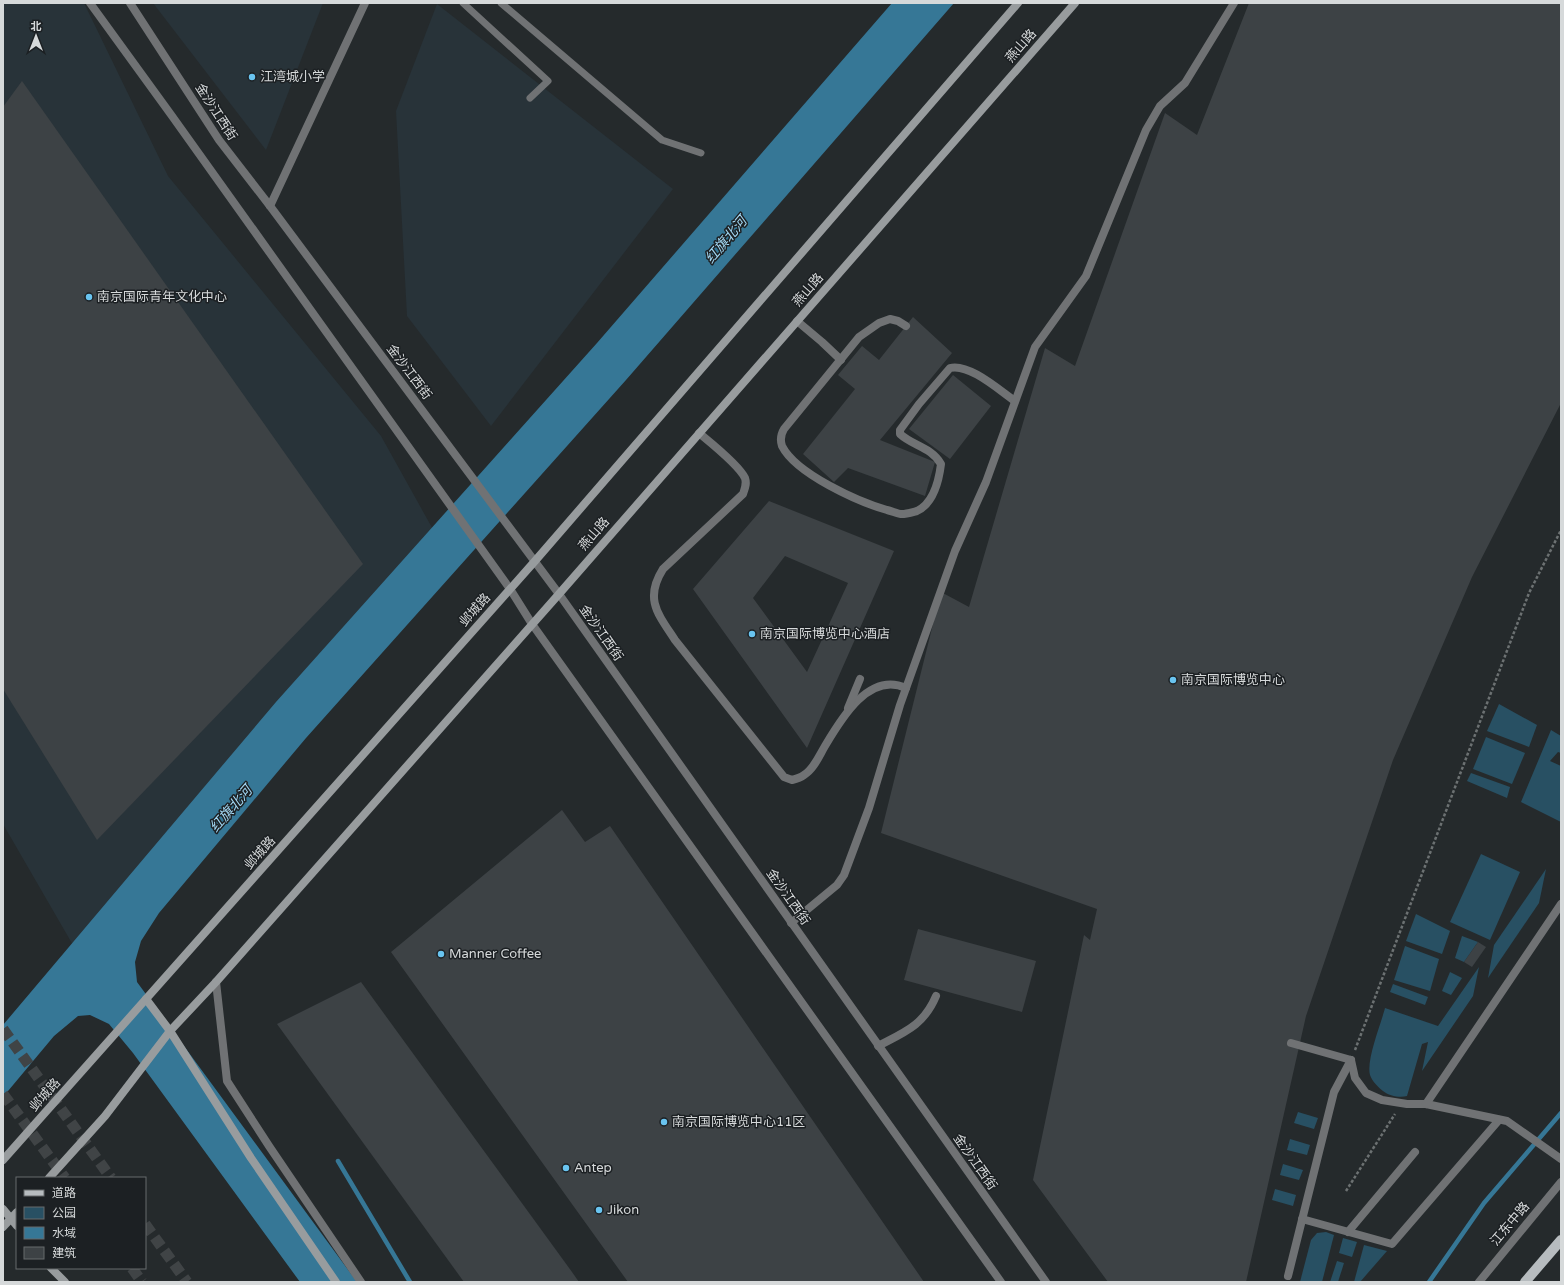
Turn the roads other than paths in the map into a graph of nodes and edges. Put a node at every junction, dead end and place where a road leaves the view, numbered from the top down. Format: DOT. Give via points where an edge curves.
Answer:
graph roads {
  1 [pos="90,3"];
  2 [pos="130,3"];
  3 [pos="365,3"];
  4 [pos="463,3"];
  5 [pos="501,3"];
  6 [pos="1018,3"];
  7 [pos="1075,3"];
  8 [pos="1234,3"];
  9 [pos="530,98"];
  10 [pos="701,153"];
  11 [pos="270,206"];
  12 [pos="797,320"];
  13 [pos="906,326"];
  14 [pos="841,360"];
  15 [pos="1015,401"];
  16 [pos="699,433"];
  17 [pos="535,561"];
  18 [pos="510,589"];
  19 [pos="559,594"];
  20 [pos="532,624"];
  21 [pos="860,679"];
  22 [pos="906,688"];
  23 [pos="846,714"];
  24 [pos="1561,904"];
  25 [pos="792,923"];
  26 [pos="216,982"];
  27 [pos="936,996"];
  28 [pos="146,999"];
  29 [pos="170,1031"];
  30 [pos="1291,1043"];
  31 [pos="878,1046"];
  32 [pos="1351,1060"];
  33 [pos="1426,1104"];
  34 [pos="1499,1120"];
  35 [pos="1415,1152"];
  36 [pos="1561,1159"];
  37 [pos="3,1160"];
  38 [pos="50,1177"];
  39 [pos="1561,1182"];
  40 [pos="3,1209"];
  41 [pos="14,1215"];
  42 [pos="1302,1219"];
  43 [pos="3,1228"];
  44 [pos="1348,1232"];
  45 [pos="1561,1240"];
  46 [pos="52,1269"];
  47 [pos="1288,1276"];
  48 [pos="65,1282"];
  49 [pos="336,1282"];
  50 [pos="361,1282"];
  51 [pos="1001,1282"];
  52 [pos="1046,1282"];
  53 [pos="1479,1282"];
  54 [pos="1525,1282"];
  1 -- 18 [label="street"];
  2 -- 11 [label="street, 金沙江西街" via="219,140"];
  3 -- 11 [label="street"];
  4 -- 9 [label="lane" via="548,80"];
  5 -- 10 [label="lane" via="662,140"];
  6 -- 17 [label="main road"];
  7 -- 12 [label="main road, 燕山路"];
  8 -- 15 [label="street" via="1186,83 1160,106 1146,130 1086,276 1036,347"];
  11 -- 17 [label="street, 金沙江西街"];
  12 -- 14 [label="street"];
  12 -- 16 [label="main road, 燕山路"];
  13 -- 14 [label="street" via="890,319 879,322 858,337"];
  14 -- 15 [label="street" via="784,429 782,445 802,468 836,490 902,514 918,510 929,501 938,483 942,464 922,446 900,434 900,430 950,368 971,371"];
  15 -- 22 [label="street"];
  16 -- 19 [label="main road, 燕山路"];
  16 -- 23 [label="street" via="741,471 746,486 743,494 659,575 653,591 654,603 661,618 675,640 784,777 792,780 804,775"];
  17 -- 18 [label="main road, 邺城路"];
  17 -- 19 [label="street, 金沙江西街"];
  18 -- 20 [label="street"];
  18 -- 28 [label="main road, 邺城路"];
  19 -- 20 [label="main road"];
  19 -- 25 [label="street, 金沙江西街"];
  20 -- 26 [label="main road"];
  20 -- 51 [label="street"];
  21 -- 23 [label="street"];
  22 -- 23 [label="street" via="893,684 883,685 864,694"];
  22 -- 25 [label="street" via="869,808 844,875 837,885"];
  24 -- 33 [label="street"];
  25 -- 31 [label="street, 金沙江西街"];
  26 -- 29 [label="main road"];
  26 -- 50 [label="street" via="227,1081"];
  27 -- 31 [label="street" via="931,1009 915,1026"];
  28 -- 29 [label="main road"];
  28 -- 37 [label="main road, 邺城路"];
  29 -- 38 [label="main road" via="105,1116"];
  29 -- 49 [label="main road" via="251,1158"];
  30 -- 32 [label="street"];
  31 -- 52 [label="street, 金沙江西街"];
  32 -- 33 [label="street" via="1355,1078 1366,1093 1382,1100"];
  32 -- 42 [label="street" via="1334,1092"];
  33 -- 34 [label="street"];
  34 -- 36 [label="street" via="1507,1122"];
  34 -- 44 [label="street" via="1392,1244"];
  35 -- 44 [label="street"];
  39 -- 53 [label="street, 江东中路"];
  40 -- 41 [label="main road"];
  41 -- 43 [label="main road"];
  42 -- 44 [label="street"];
  42 -- 47 [label="street"];
  45 -- 54 [label="main road"];
  46 -- 48 [label="main road"];
}
